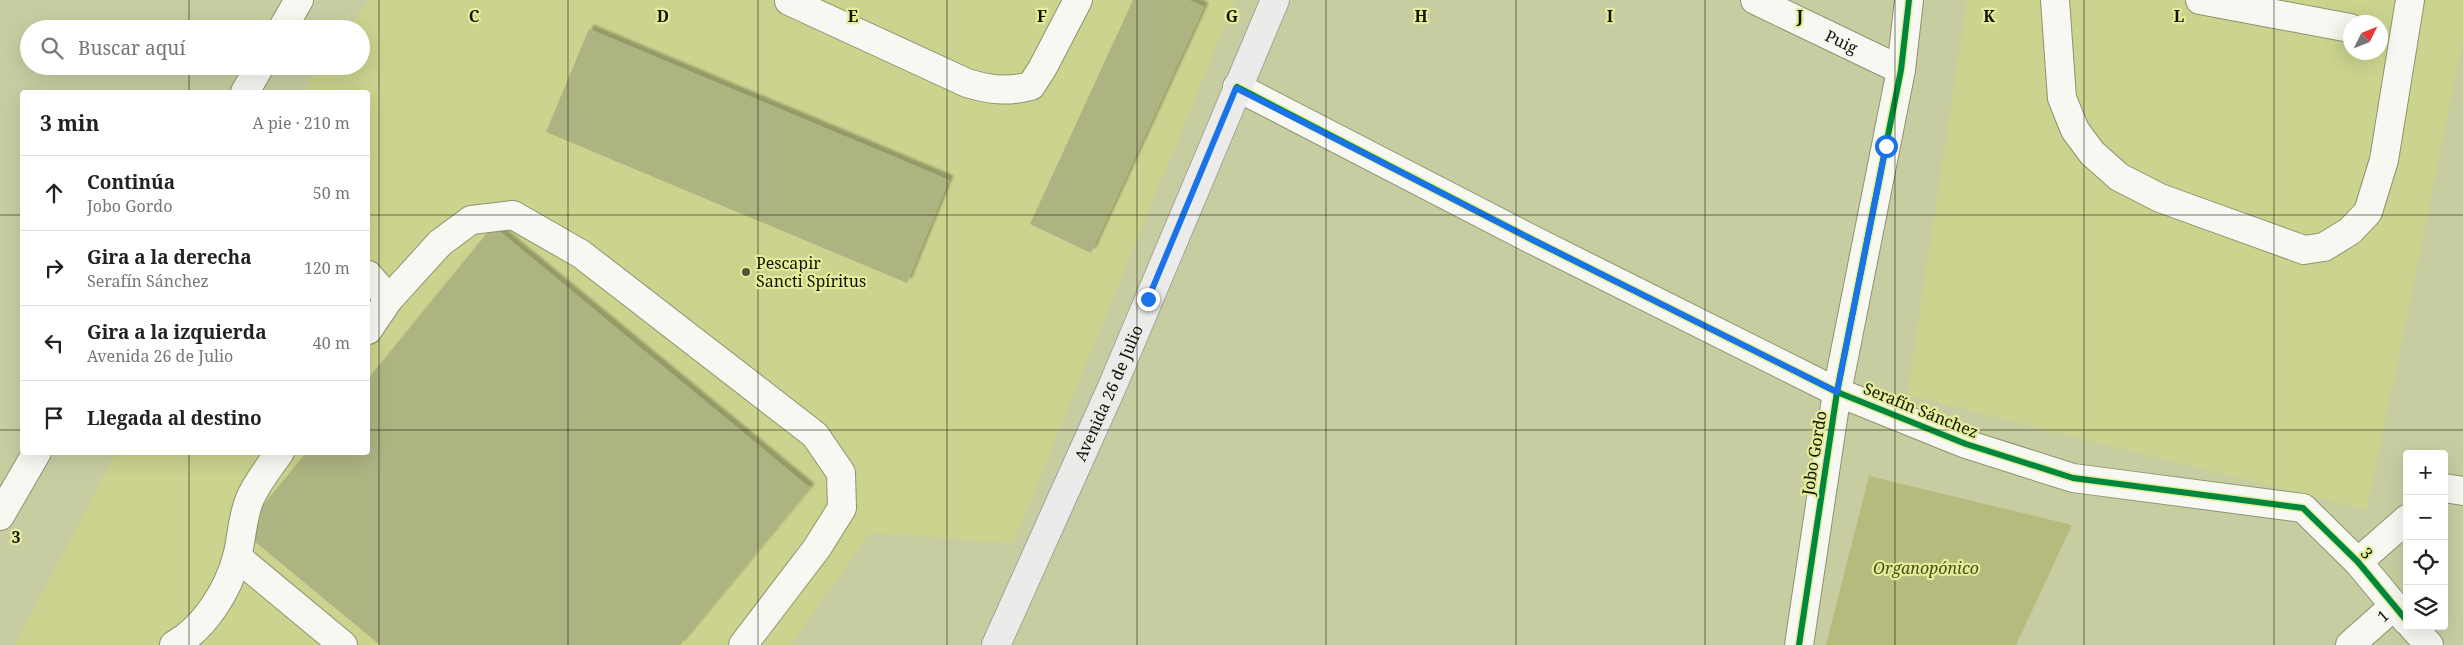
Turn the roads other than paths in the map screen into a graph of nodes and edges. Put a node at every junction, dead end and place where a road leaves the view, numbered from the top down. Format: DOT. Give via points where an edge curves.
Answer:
graph roads {
  1 [pos="299,0"];
  2 [pos="1078,0"];
  3 [pos="1275,0"];
  4 [pos="1755,0"];
  5 [pos="1909,0"];
  6 [pos="2056,0"];
  7 [pos="2200,0"];
  8 [pos="2410,0"];
  9 [pos="789,1"];
  10 [pos="287,20"];
  11 [pos="2343,27"];
  12 [pos="2392,35"];
  13 [pos="1901,70"];
  14 [pos="255,75"];
  15 [pos="1236,88"];
  16 [pos="246,90"];
  17 [pos="370,277"];
  18 [pos="389,299"];
  19 [pos="370,327"];
  20 [pos="1837,392"];
  21 [pos="34,455"];
  22 [pos="278,455"];
  23 [pos="2448,489"];
  24 [pos="2463,491"];
  25 [pos="2303,508"];
  26 [pos="0,516"];
  27 [pos="2403,523"];
  28 [pos="237,557"];
  29 [pos="2358,562"];
  30 [pos="2400,614"];
  31 [pos="2416,630"];
  32 [pos="174,645"];
  33 [pos="342,645"];
  34 [pos="743,645"];
  35 [pos="996,645"];
  36 [pos="1799,645"];
  37 [pos="2350,645"];
  38 [pos="2429,645"];
  1 -- 10 [label="street"];
  2 -- 9 [label="street" via="1031,86 1012,91 967,83"];
  3 -- 15 [label="main road, Avenida 26 de Julio"];
  4 -- 13 [label="street, Puig"];
  5 -- 13 [label="street, Jobo Gordo"];
  6 -- 12 [label="street" via="2062,98 2075,130 2092,153 2119,177 2160,198 2304,250 2324,247 2350,231 2368,212 2384,160"];
  7 -- 11 [label="street"];
  8 -- 12 [label="street"];
  13 -- 20 [label="street, Jobo Gordo"];
  14 -- 16 [label="street"];
  15 -- 20 [label="street, Serafín Sánchez"];
  15 -- 35 [label="main road, Avenida 26 de Julio" via="1112,387"];
  17 -- 18 [label="street"];
  18 -- 19 [label="street"];
  18 -- 34 [label="street" via="440,243 471,220 514,215 581,254 815,436 841,473 842,508 818,548"];
  20 -- 25 [label="street, Serafín Sánchez" via="1966,444 2073,478"];
  20 -- 36 [label="street, Jobo Gordo"];
  21 -- 26 [label="street"];
  22 -- 28 [label="street" via="250,500 241,524"];
  23 -- 24 [label="street"];
  25 -- 29 [label="street, 3"];
  27 -- 29 [label="street"];
  28 -- 32 [label="street" via="223,592 206,618"];
  28 -- 33 [label="street"];
  29 -- 30 [label="street, 3"];
  30 -- 37 [label="street, 1"];
  31 -- 38 [label="street"];
}
